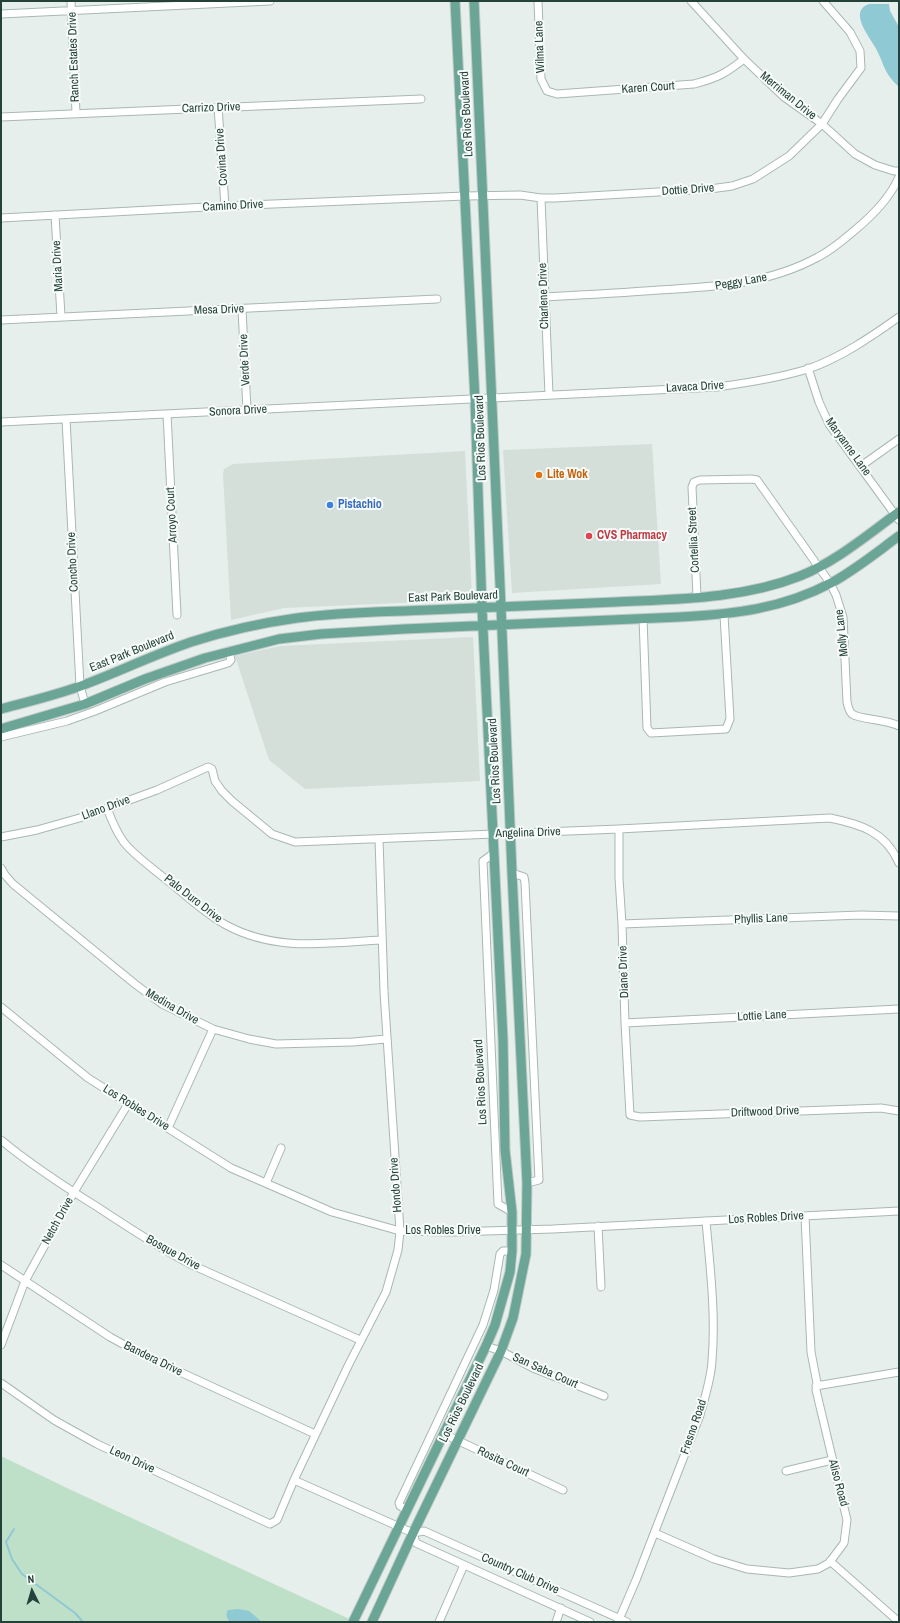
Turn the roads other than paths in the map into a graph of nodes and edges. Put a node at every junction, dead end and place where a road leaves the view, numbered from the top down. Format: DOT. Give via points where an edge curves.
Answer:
graph roads {
  1 [pos="72,1"];
  2 [pos="270,1"];
  3 [pos="455,1"];
  4 [pos="474,1"];
  5 [pos="538,1"];
  6 [pos="691,1"];
  7 [pos="825,2"];
  8 [pos="72,10"];
  9 [pos="1,14"];
  10 [pos="744,59"];
  11 [pos="547,92"];
  12 [pos="421,99"];
  13 [pos="218,108"];
  14 [pos="76,112"];
  15 [pos="1,116"];
  16 [pos="822,124"];
  17 [pos="899,171"];
  18 [pos="899,177"];
  19 [pos="465,196"];
  20 [pos="483,196"];
  21 [pos="541,198"];
  22 [pos="225,206"];
  23 [pos="55,215"];
  24 [pos="1,218"];
  25 [pos="544,297"];
  26 [pos="437,299"];
  27 [pos="242,309"];
  28 [pos="60,316"];
  29 [pos="899,317"];
  30 [pos="1,320"];
  31 [pos="808,368"];
  32 [pos="549,395"];
  33 [pos="492,398"];
  34 [pos="475,400"];
  35 [pos="247,410"];
  36 [pos="167,414"];
  37 [pos="66,419"];
  38 [pos="1,422"];
  39 [pos="899,439"];
  40 [pos="861,466"];
  41 [pos="757,480"];
  42 [pos="495,485"];
  43 [pos="477,486"];
  44 [pos="898,516"];
  45 [pos="899,536"];
  46 [pos="818,567"];
  47 [pos="830,583"];
  48 [pos="697,597"];
  49 [pos="642,601"];
  50 [pos="502,607"];
  51 [pos="482,608"];
  52 [pos="724,614"];
  53 [pos="177,615"];
  54 [pos="298,618"];
  55 [pos="643,618"];
  56 [pos="483,625"];
  57 [pos="502,625"];
  58 [pos="301,636"];
  59 [pos="229,651"];
  60 [pos="80,686"];
  61 [pos="85,704"];
  62 [pos="1,709"];
  63 [pos="899,726"];
  64 [pos="1,728"];
  65 [pos="1,737"];
  66 [pos="489,740"];
  67 [pos="506,742"];
  68 [pos="208,767"];
  69 [pos="106,808"];
  70 [pos="619,829"];
  71 [pos="493,834"];
  72 [pos="510,834"];
  73 [pos="1,837"];
  74 [pos="379,839"];
  75 [pos="494,853"];
  76 [pos="899,863"];
  77 [pos="1,868"];
  78 [pos="899,916"];
  79 [pos="622,924"];
  80 [pos="381,940"];
  81 [pos="1,1007"];
  82 [pos="899,1009"];
  83 [pos="625,1023"];
  84 [pos="214,1030"];
  85 [pos="386,1039"];
  86 [pos="128,1104"];
  87 [pos="899,1111"];
  88 [pos="630,1115"];
  89 [pos="168,1128"];
  90 [pos="1,1140"];
  91 [pos="280,1148"];
  92 [pos="266,1183"];
  93 [pos="74,1192"];
  94 [pos="899,1211"];
  95 [pos="512,1212"];
  96 [pos="805,1216"];
  97 [pos="706,1221"];
  98 [pos="598,1226"];
  99 [pos="527,1229"];
  100 [pos="512,1230"];
  101 [pos="400,1231"];
  102 [pos="512,1251"];
  103 [pos="1,1265"];
  104 [pos="25,1281"];
  105 [pos="600,1287"];
  106 [pos="360,1340"];
  107 [pos="1,1345"];
  108 [pos="486,1346"];
  109 [pos="501,1351"];
  110 [pos="899,1372"];
  111 [pos="1,1383"];
  112 [pos="816,1386"];
  113 [pos="604,1396"];
  114 [pos="315,1434"];
  115 [pos="444,1434"];
  116 [pos="458,1440"];
  117 [pos="832,1460"];
  118 [pos="786,1471"];
  119 [pos="294,1480"];
  120 [pos="563,1490"];
  121 [pos="407,1510"];
  122 [pos="270,1524"];
  123 [pos="399,1527"];
  124 [pos="413,1533"];
  125 [pos="654,1533"];
  126 [pos="830,1560"];
  127 [pos="464,1565"];
  128 [pos="561,1608"];
  129 [pos="619,1620"];
  130 [pos="353,1622"];
  131 [pos="372,1622"];
  132 [pos="439,1622"];
  133 [pos="556,1622"];
  134 [pos="590,1622"];
  135 [pos="627,1622"];
  136 [pos="899,1622"];
  1 -- 8 [label="street, Ranch Estates Drive"];
  2 -- 8 [label="street"];
  3 -- 19 [label="main road, Los Rios Boulevard"];
  4 -- 20 [label="main road, Los Rios Boulevard"];
  5 -- 11 [label="street, Wilma Lane" via="541,79"];
  6 -- 10 [label="street, Merriman Drive"];
  7 -- 16 [label="street, Dottie Drive" via="850,32 860,51 861,68"];
  8 -- 9 [label="street"];
  8 -- 14 [label="street, Ranch Estates Drive"];
  10 -- 11 [label="street, Karen Court" via="725,74 694,84 557,94"];
  10 -- 16 [label="street, Merriman Drive" via="784,97"];
  12 -- 13 [label="street, Carrizo Drive"];
  13 -- 14 [label="street, Carrizo Drive"];
  13 -- 22 [label="street, Covina Drive"];
  14 -- 15 [label="street, Carrizo Drive"];
  16 -- 17 [label="street, Merriman Drive" via="855,154 875,165"];
  16 -- 21 [label="street, Dottie Drive" via="783,160 753,179 732,186"];
  18 -- 25 [label="street, Peggy Lane" via="882,203 862,225 819,257 794,269 740,284"];
  19 -- 20 [label="street, Dottie Drive"];
  19 -- 22 [label="street, Camino Drive"];
  19 -- 34 [label="main road, Los Rios Boulevard"];
  20 -- 21 [label="street, Dottie Drive" via="520,195"];
  20 -- 33 [label="main road, Los Rios Boulevard"];
  21 -- 25 [label="street, Charlene Drive"];
  22 -- 23 [label="street, Camino Drive"];
  23 -- 24 [label="street, Camino Drive"];
  23 -- 28 [label="street, Maria Drive"];
  25 -- 32 [label="street, Charlene Drive"];
  26 -- 27 [label="street, Mesa Drive"];
  27 -- 28 [label="street, Mesa Drive"];
  27 -- 35 [label="street, Verde Drive"];
  28 -- 30 [label="street, Mesa Drive"];
  29 -- 31 [label="street, Lavaca Drive" via="870,338"];
  31 -- 32 [label="street, Lavaca Drive" via="750,383 717,387"];
  31 -- 40 [label="street, Maryanne Lane" via="829,424"];
  32 -- 33 [label="street, Lavaca Drive"];
  33 -- 34 [label="street, Lavaca Drive"];
  33 -- 42 [label="main road, Los Rios Boulevard"];
  34 -- 35 [label="street, Sonora Drive"];
  34 -- 43 [label="main road, Los Rios Boulevard"];
  35 -- 36 [label="street, Sonora Drive"];
  36 -- 37 [label="street, Sonora Drive"];
  36 -- 53 [label="street, Arroyo Court"];
  37 -- 38 [label="street, Sonora Drive"];
  37 -- 60 [label="street, Concho Drive"];
  39 -- 40 [label="street"];
  40 -- 44 [label="street, Maryanne Lane"];
  41 -- 46 [label="street, Molly Lane"];
  41 -- 48 [label="street, Cortellia Street" via="694,482 692,487"];
  42 -- 43 [label="main road"];
  42 -- 50 [label="main road, Los Rios Boulevard"];
  43 -- 51 [label="main road, Los Rios Boulevard"];
  44 -- 46 [label="main road, East Park Boulevard"];
  45 -- 47 [label="main road"];
  46 -- 47 [label="street, Molly Lane"];
  46 -- 48 [label="main road, East Park Boulevard" via="784,582 749,592"];
  47 -- 52 [label="main road" via="784,602"];
  47 -- 63 [label="street, Molly Lane" via="843,617 849,710 856,715"];
  48 -- 49 [label="main road, East Park Boulevard"];
  49 -- 50 [label="main road, East Park Boulevard"];
  49 -- 55 [label="main road"];
  50 -- 51 [label="main road, East Park Boulevard"];
  50 -- 57 [label="main road, Los Rios Boulevard"];
  51 -- 54 [label="main road, East Park Boulevard"];
  51 -- 56 [label="main road, Los Rios Boulevard"];
  52 -- 55 [label="main road"];
  52 -- 55 [label="street" via="730,719 726,729 651,733 647,728"];
  54 -- 58 [label="main road"];
  54 -- 60 [label="main road, East Park Boulevard" via="194,641"];
  55 -- 57 [label="main road"];
  56 -- 57 [label="main road"];
  56 -- 58 [label="main road"];
  56 -- 66 [label="main road, Los Rios Boulevard"];
  57 -- 67 [label="main road, Los Rios Boulevard"];
  58 -- 59 [label="main road"];
  59 -- 61 [label="main road" via="182,665"];
  59 -- 65 [label="street" via="231,660 228,662 165,682 67,721"];
  60 -- 61 [label="street, Concho Drive"];
  60 -- 62 [label="main road, East Park Boulevard"];
  61 -- 64 [label="main road"];
  66 -- 67 [label="main road"];
  66 -- 71 [label="main road, Los Rios Boulevard"];
  67 -- 72 [label="main road, Los Rios Boulevard"];
  68 -- 69 [label="street, Llano Drive" via="157,790"];
  68 -- 74 [label="street, Angelina Drive" via="212,769 215,781 222,791 272,834 295,842"];
  69 -- 73 [label="street, Llano Drive" via="37,830"];
  69 -- 80 [label="street, Palo Duro Drive" via="123,842 135,853 207,913 246,935 288,944"];
  70 -- 72 [label="street, Angelina Drive"];
  70 -- 76 [label="street, Angelina Drive" via="830,818 861,825 877,835"];
  70 -- 79 [label="street, Diane Drive" via="618,878"];
  71 -- 72 [label="street, Angelina Drive"];
  71 -- 74 [label="street, Angelina Drive"];
  71 -- 75 [label="main road, Los Rios Boulevard"];
  72 -- 99 [label="main road, Los Rios Boulevard"];
  74 -- 80 [label="street, Hondo Drive"];
  75 -- 95 [label="main road, Los Rios Boulevard" via="503,1039 505,1150"];
  75 -- 95 [label="street, Los Rios Boulevard" via="483,861 498,1204"];
  77 -- 84 [label="street, Medina Drive" via="13,884 135,984 162,1004"];
  78 -- 79 [label="street, Phyllis Lane" via="861,915"];
  79 -- 83 [label="street, Diane Drive"];
  80 -- 85 [label="street, Hondo Drive"];
  81 -- 86 [label="street, Los Robles Drive" via="88,1078"];
  82 -- 83 [label="street, Lottie Lane"];
  83 -- 88 [label="street, Diane Drive"];
  84 -- 85 [label="street, Medina Drive" via="249,1040 282,1044"];
  84 -- 89 [label="street"];
  85 -- 101 [label="street, Hondo Drive"];
  86 -- 89 [label="street, Los Robles Drive"];
  86 -- 93 [label="street, Netch Drive"];
  87 -- 88 [label="street, Driftwood Drive" via="881,1108 640,1117"];
  89 -- 92 [label="street, Los Robles Drive" via="232,1168"];
  90 -- 93 [label="street, Bosque Drive"];
  91 -- 92 [label="street"];
  92 -- 101 [label="street, Los Robles Drive" via="332,1212"];
  93 -- 104 [label="street, Netch Drive"];
  93 -- 106 [label="street, Bosque Drive" via="167,1252 192,1265"];
  94 -- 96 [label="street, Los Robles Drive"];
  95 -- 100 [label="main road, Los Rios Boulevard"];
  96 -- 97 [label="street, Los Robles Drive"];
  96 -- 112 [label="street, Aliso Road"];
  97 -- 98 [label="street, Los Robles Drive"];
  97 -- 125 [label="street, Fresno Road" via="714,1333 712,1363 700,1415"];
  98 -- 99 [label="street, Los Robles Drive"];
  98 -- 105 [label="street"];
  99 -- 100 [label="street, Los Robles Drive"];
  99 -- 109 [label="main road, Los Rios Boulevard" via="526,1254 519,1293"];
  100 -- 101 [label="street, Los Robles Drive"];
  100 -- 102 [label="main road, Los Rios Boulevard"];
  101 -- 106 [label="street, Hondo Drive" via="398,1250 386,1292"];
  102 -- 108 [label="main road, Los Rios Boulevard" via="510,1272"];
  102 -- 121 [label="street, Los Rios Boulevard" via="500,1254 494,1290 483,1325 400,1503 400,1506"];
  103 -- 104 [label="street, Bandera Drive"];
  104 -- 107 [label="street, Netch Drive"];
  104 -- 114 [label="street, Bandera Drive" via="110,1337 141,1354"];
  106 -- 114 [label="street, Hondo Drive"];
  108 -- 109 [label="street, San Saba Court"];
  108 -- 115 [label="main road, Los Rios Boulevard"];
  109 -- 113 [label="street, San Saba Court" via="533,1368"];
  109 -- 116 [label="main road, Los Rios Boulevard"];
  110 -- 112 [label="street"];
  111 -- 122 [label="street, Leon Drive" via="54,1420 97,1444"];
  112 -- 117 [label="street, Aliso Road"];
  114 -- 119 [label="street, Hondo Drive"];
  115 -- 116 [label="street, Rosita Court"];
  115 -- 121 [label="main road, Los Rios Boulevard"];
  116 -- 120 [label="street, Rosita Court"];
  116 -- 124 [label="main road, Los Rios Boulevard"];
  117 -- 118 [label="street"];
  117 -- 126 [label="street, Aliso Road" via="847,1520 844,1543"];
  119 -- 122 [label="street, Hondo Drive" via="277,1520"];
  119 -- 123 [label="street, Country Club Drive"];
  121 -- 123 [label="main road, Los Rios Boulevard"];
  123 -- 124 [label="street, Country Club Drive"];
  123 -- 130 [label="main road, Los Rios Boulevard"];
  124 -- 127 [label="street, Country Club Drive" via="416,1543"];
  124 -- 129 [label="street, Country Club Drive" via="424,1530"];
  124 -- 131 [label="main road, Los Rios Boulevard"];
  125 -- 126 [label="street, Aliso Road" via="714,1559 747,1569 806,1572 818,1569"];
  125 -- 129 [label="street, Fresno Road"];
  126 -- 136 [label="street"];
  127 -- 128 [label="street, Country Club Drive"];
  127 -- 132 [label="street"];
  128 -- 133 [label="street"];
  128 -- 134 [label="street, Country Club Drive"];
  129 -- 135 [label="street, Country Club Drive"];
}
